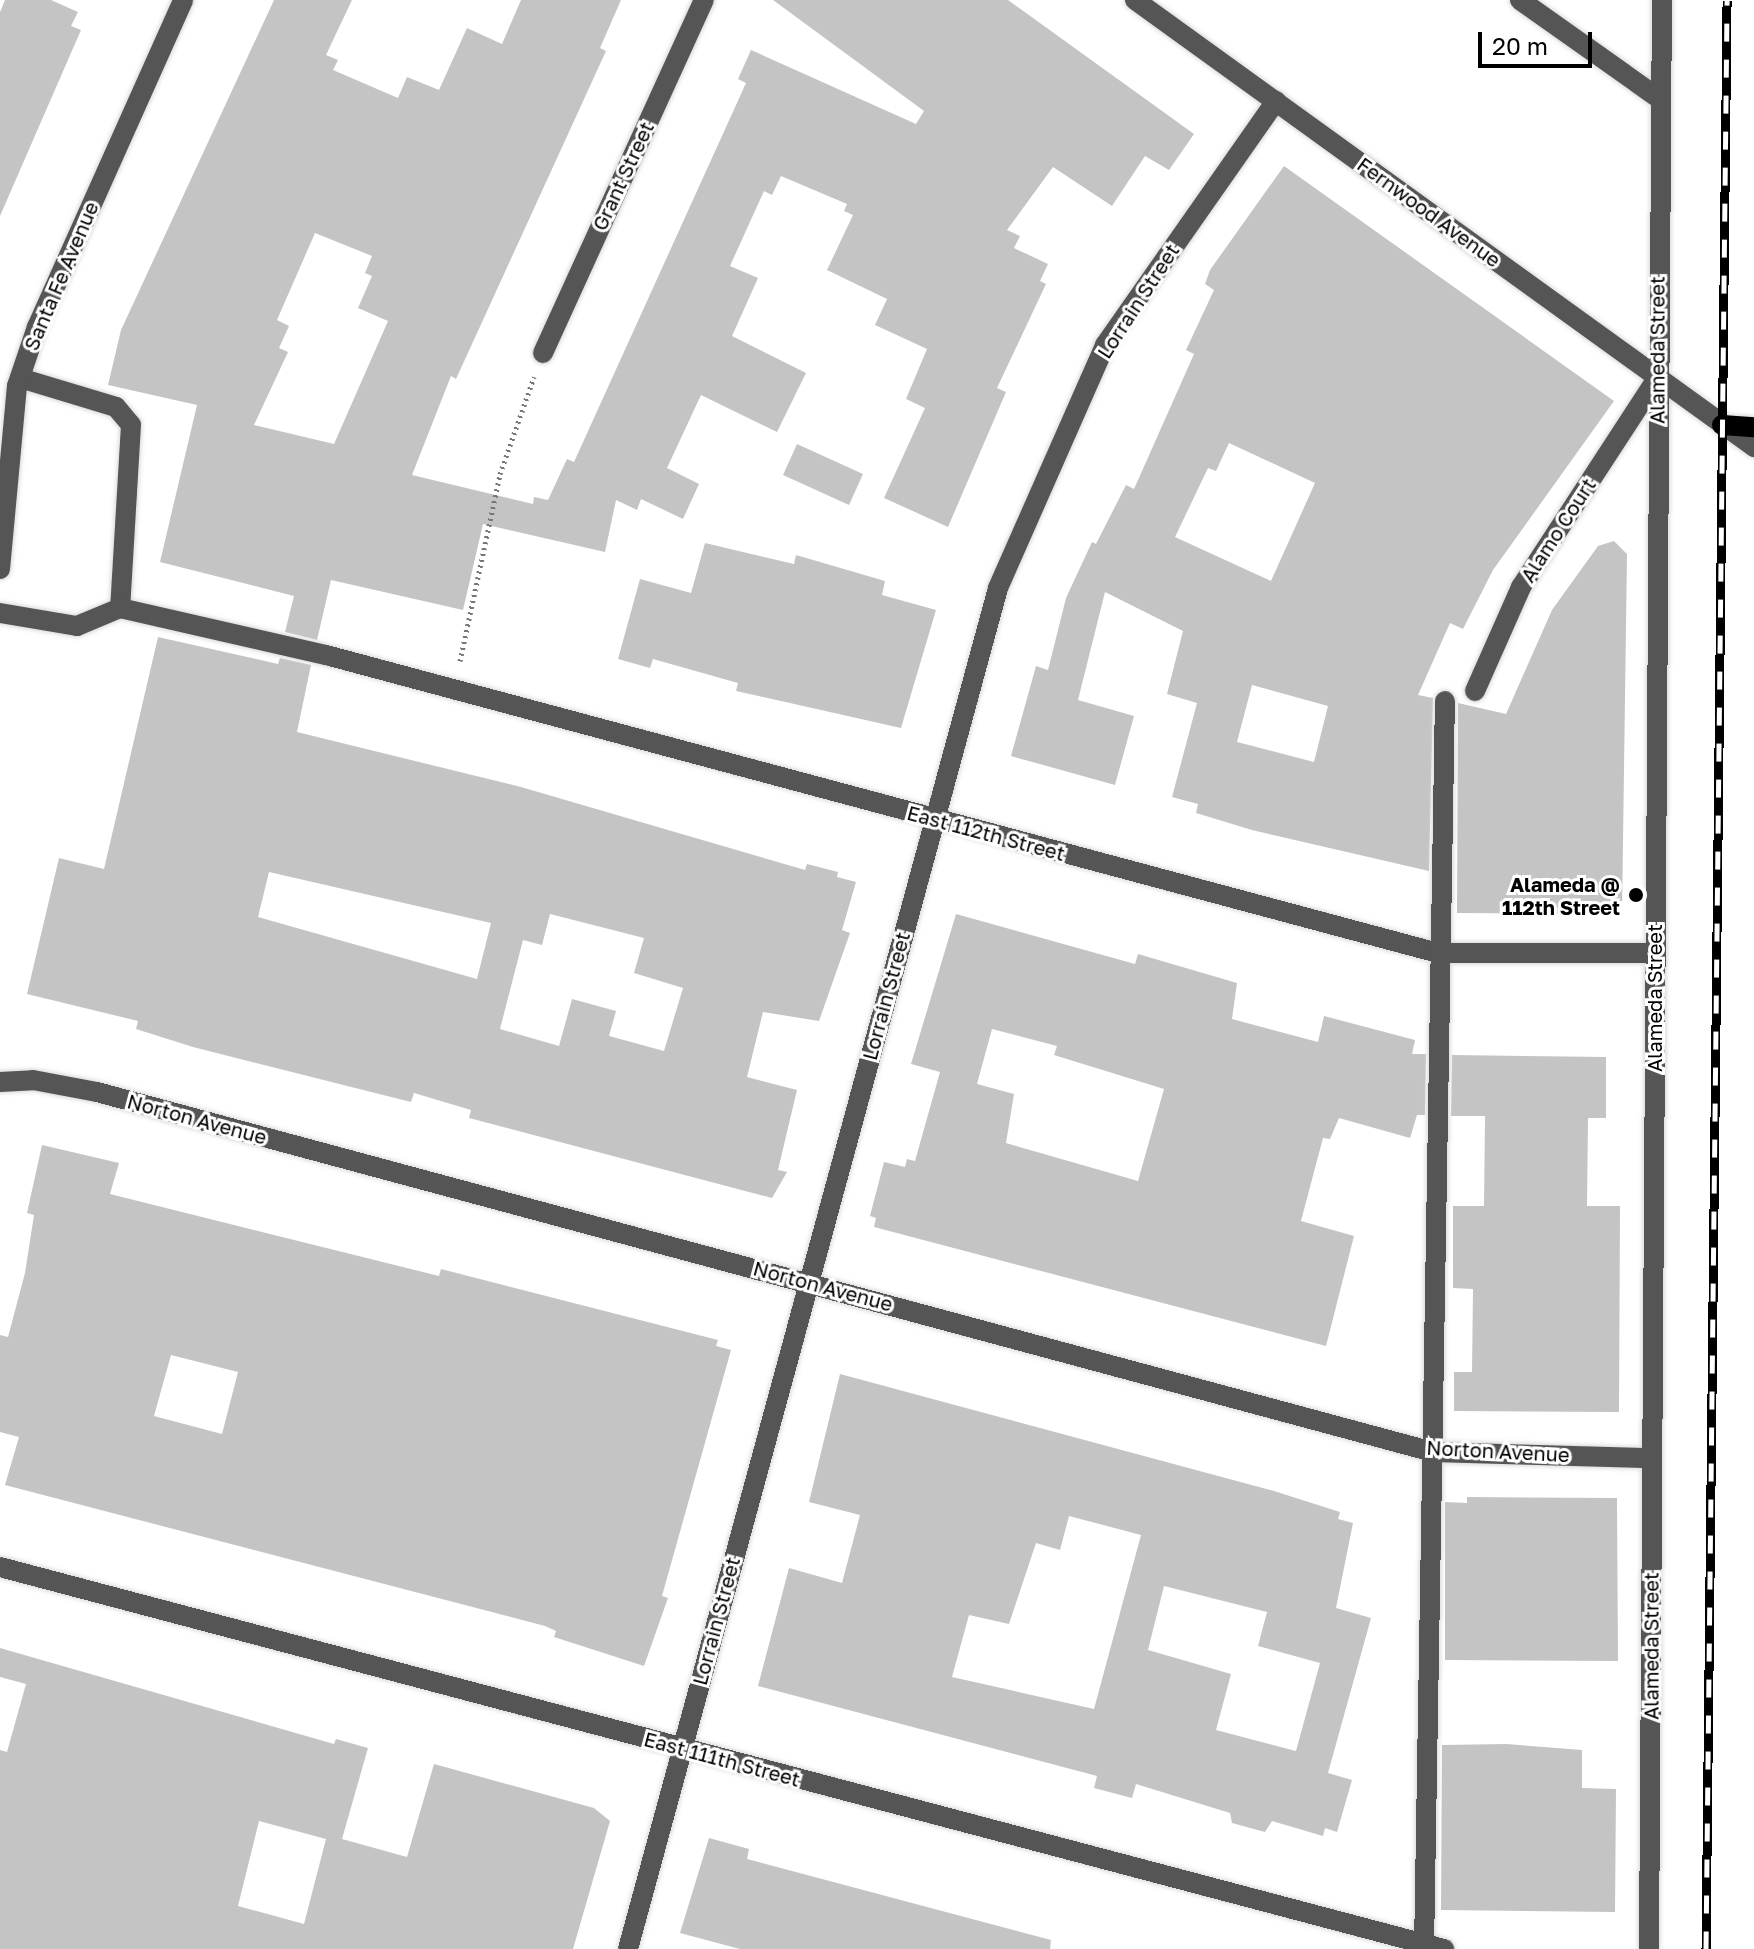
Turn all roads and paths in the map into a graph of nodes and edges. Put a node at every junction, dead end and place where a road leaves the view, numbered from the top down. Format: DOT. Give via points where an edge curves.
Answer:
graph roads {
  1 [pos="183,0"];
  2 [pos="704,0"];
  3 [pos="1135,0"];
  4 [pos="1520,0"];
  5 [pos="1662,0"];
  6 [pos="1660,99"];
  7 [pos="1276,101"];
  8 [pos="543,353"];
  9 [pos="1657,378"];
  10 [pos="12,389"];
  11 [pos="1722,425"];
  12 [pos="1753,434"];
  13 [pos="0,569"];
  14 [pos="120,608"];
  15 [pos="0,613"];
  16 [pos="454,690"];
  17 [pos="1475,691"];
  18 [pos="1445,701"];
  19 [pos="935,820"];
  20 [pos="1438,953"];
  21 [pos="1654,953"];
  22 [pos="0,1082"];
  23 [pos="807,1283"];
  24 [pos="1433,1452"];
  25 [pos="1652,1458"];
  26 [pos="0,1567"];
  27 [pos="682,1747"];
  28 [pos="628,1949"];
  29 [pos="1424,1949"];
  30 [pos="1444,1949"];
  31 [pos="1649,1949"];
  1 -- 10 [label="street, Santa Fe Avenue"];
  2 -- 8 [label="street, Grant Street"];
  3 -- 7 [label="street, Fernwood Avenue"];
  4 -- 6 [label="street"];
  5 -- 6 [label="street, Alameda Street"];
  6 -- 9 [label="street, Alameda Street"];
  7 -- 9 [label="street, Fernwood Avenue"];
  7 -- 19 [label="street, Lorrain Street" via="1105,345 998,588"];
  8 -- 16 [label="path" via="500,474"];
  9 -- 11 [label="street, Fernwood Avenue"];
  9 -- 17 [label="street, Alamo Court" via="1521,587"];
  9 -- 21 [label="street, Alameda Street"];
  10 -- 13 [label="street, Santa Fe Avenue"];
  10 -- 14 [label="street" via="116,407 132,433"];
  11 -- 12 [label="main road"];
  14 -- 15 [label="street" via="77,626"];
  14 -- 16 [label="street, East 112th Street"];
  16 -- 19 [label="street, East 112th Street"];
  18 -- 20 [label="street"];
  19 -- 20 [label="street, East 112th Street"];
  19 -- 23 [label="street, Lorrain Street"];
  20 -- 21 [label="street, East 112th Street"];
  20 -- 24 [label="street"];
  21 -- 25 [label="street, Alameda Street"];
  22 -- 23 [label="street, Norton Avenue" via="33,1080 97,1092"];
  23 -- 24 [label="street, Norton Avenue"];
  23 -- 27 [label="street, Lorrain Street"];
  24 -- 25 [label="street, Norton Avenue"];
  24 -- 29 [label="street"];
  25 -- 31 [label="street, Alameda Street"];
  26 -- 27 [label="street, East 111th Street"];
  27 -- 28 [label="street, Lorrain Street"];
  27 -- 29 [label="street, East 111th Street"];
  29 -- 30 [label="street, East 111th Street"];
}
